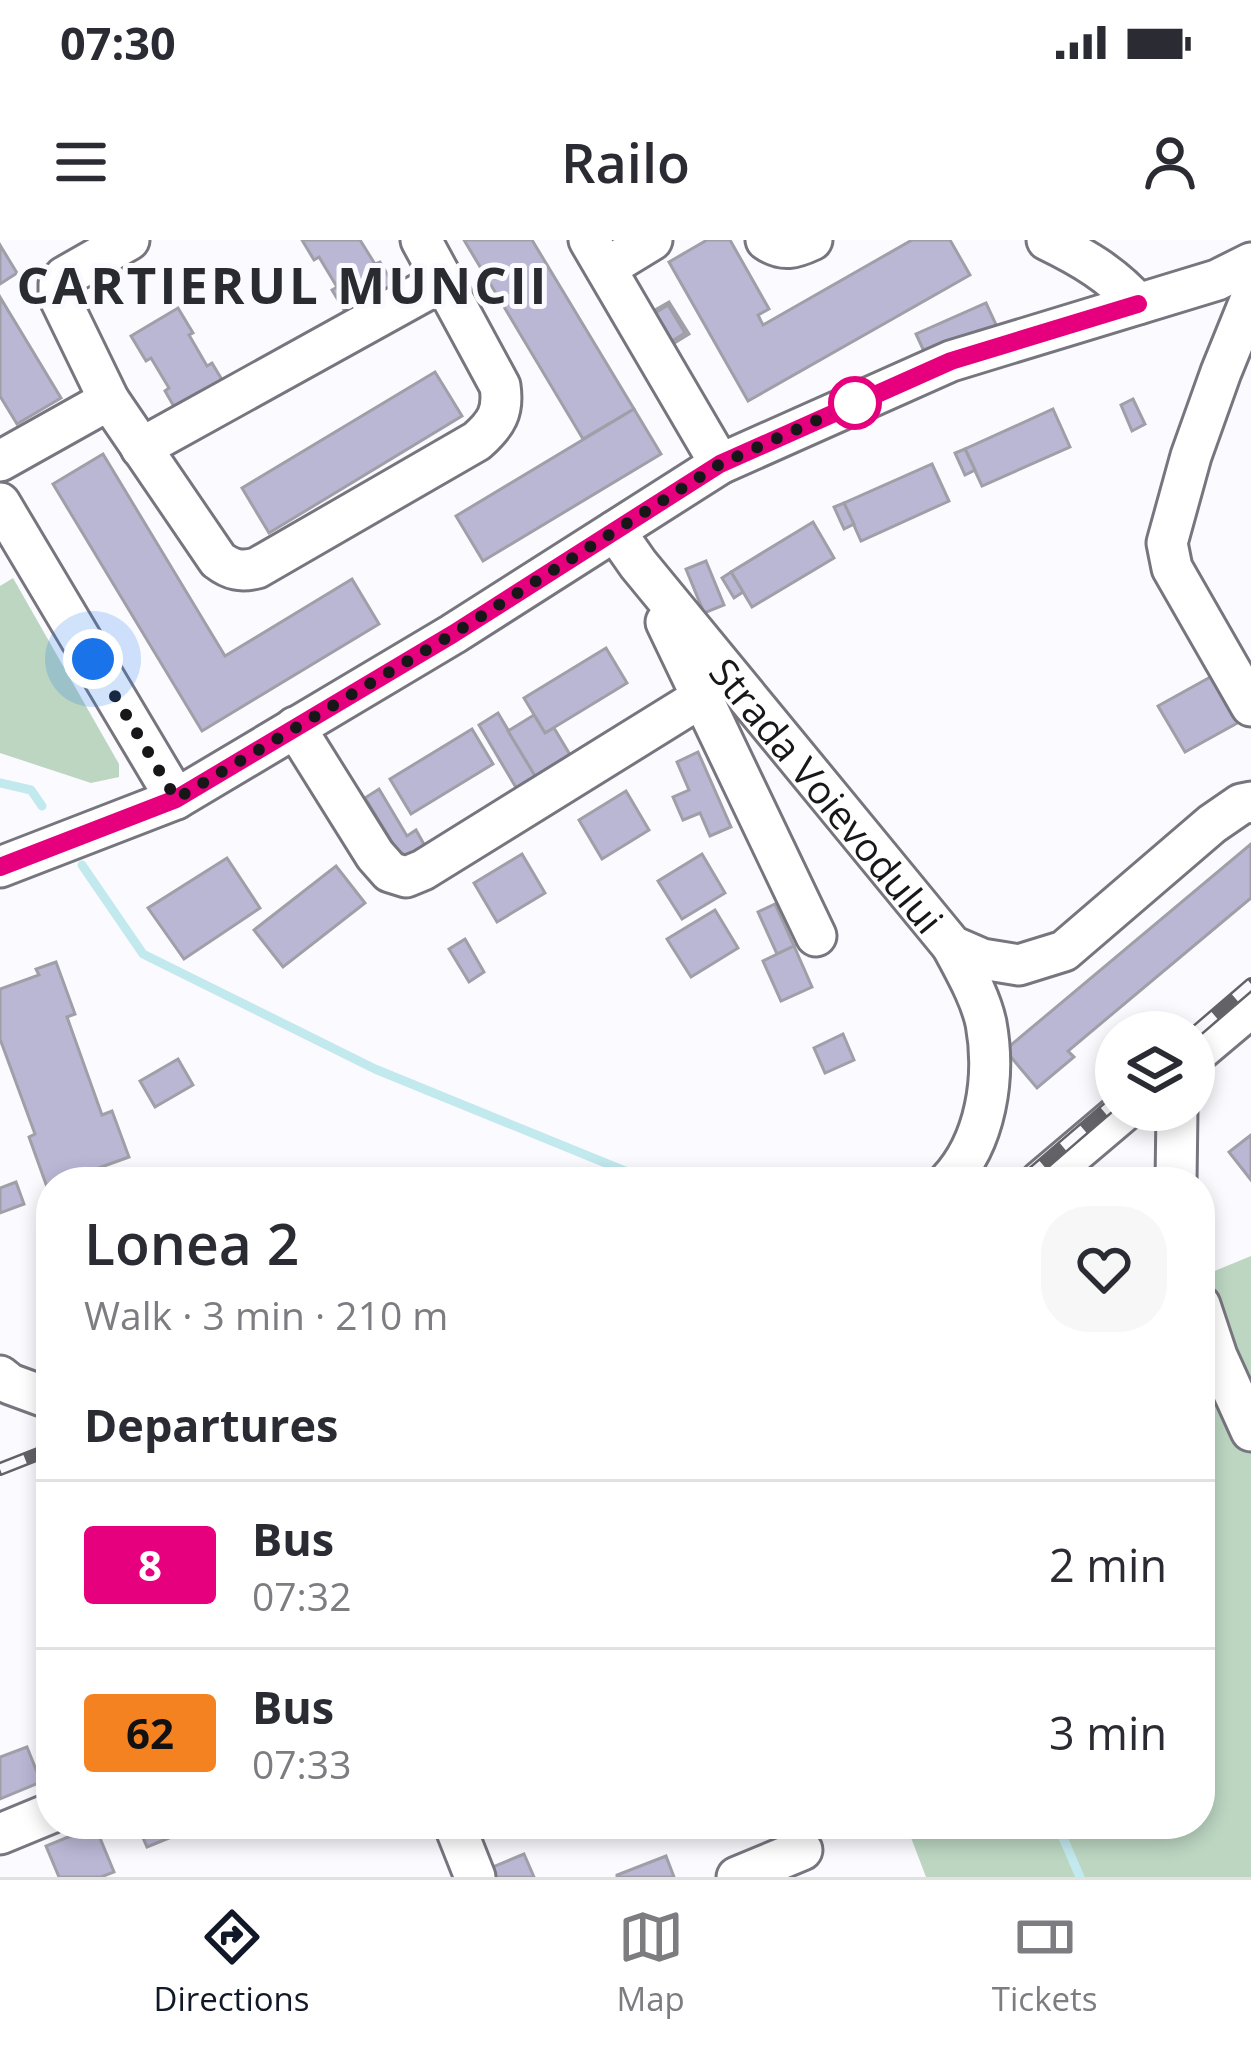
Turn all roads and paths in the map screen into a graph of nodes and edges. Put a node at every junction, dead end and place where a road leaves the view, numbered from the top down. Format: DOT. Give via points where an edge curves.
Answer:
graph roads {
  1 [pos="129,240"];
  2 [pos="421,240"];
  3 [pos="652,240"];
  4 [pos="766,240"];
  5 [pos="812,240"];
  6 [pos="1047,240"];
  7 [pos="597,254"];
  8 [pos="1251,263"];
  9 [pos="443,280"];
  10 [pos="1251,298"];
  11 [pos="1138,304"];
  12 [pos="109,400"];
  13 [pos="141,448"];
  14 [pos="0,461"];
  15 [pos="720,464"];
  16 [pos="0,503"];
  17 [pos="626,548"];
  18 [pos="702,697"];
  19 [pos="1251,706"];
  20 [pos="295,727"];
  21 [pos="176,799"];
  22 [pos="1251,802"];
  23 [pos="0,867"];
  24 [pos="816,936"];
  25 [pos="952,946"];
  26 [pos="1251,1007"];
  27 [pos="1215,1037"];
  28 [pos="1100,1131"];
  29 [pos="1177,1131"];
  30 [pos="961,1167"];
  31 [pos="1058,1167"];
  32 [pos="1176,1167"];
  33 [pos="1215,1350"];
  34 [pos="0,1376"];
  35 [pos="36,1394"];
  36 [pos="1251,1431"];
  37 [pos="36,1819"];
  38 [pos="0,1834"];
  39 [pos="460,1839"];
  40 [pos="803,1850"];
  41 [pos="476,1877"];
  42 [pos="737,1877"];
  1 -- 12 [label="street" via="59,284"];
  2 -- 9 [label="street"];
  3 -- 7 [label="street"];
  4 -- 5 [label="street" via="779,248"];
  6 -- 11 [label="street" via="1085,258"];
  7 -- 15 [label="street"];
  8 -- 11 [label="street"];
  9 -- 13 [label="street"];
  9 -- 13 [label="street" via="500,386 494,426 257,568 241,571 218,560"];
  10 -- 19 [label="street" via="1167,543 1172,568"];
  11 -- 15 [label="street" via="951,361"];
  12 -- 13 [label="street"];
  12 -- 14 [label="street"];
  15 -- 17 [label="street"];
  16 -- 21 [label="street"];
  17 -- 18 [label="street"];
  17 -- 20 [label="street" via="453,634"];
  17 -- 25 [label="street, Strada Voievodului"];
  18 -- 20 [label="street" via="406,878 376,856"];
  18 -- 24 [label="street"];
  20 -- 21 [label="street"];
  21 -- 23 [label="street"];
  22 -- 25 [label="street, Strada Voievodului" via="1212,824 1064,950 1019,965"];
  25 -- 30 [label="street" via="986,1023 989,1088"];
  26 -- 27 [label="street"];
  28 -- 31 [label="street"];
  29 -- 32 [label="street"];
  33 -- 36 [label="street"];
  34 -- 35 [label="street"];
  37 -- 38 [label="street"];
  39 -- 41 [label="street"];
  40 -- 42 [label="street"];
}
